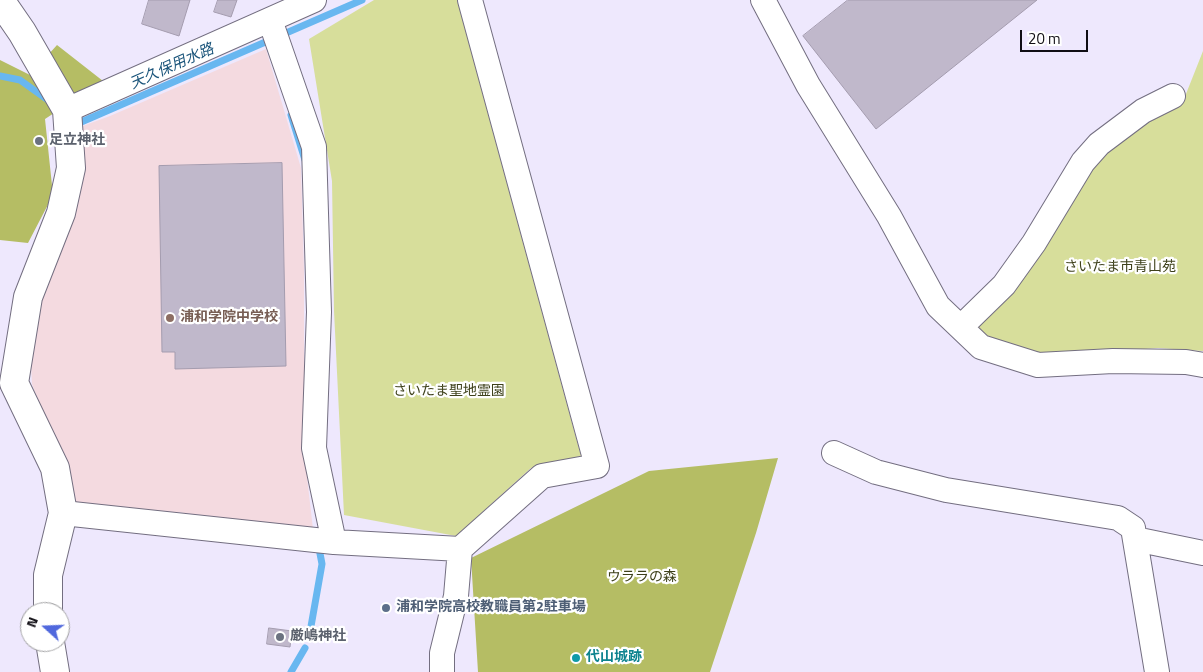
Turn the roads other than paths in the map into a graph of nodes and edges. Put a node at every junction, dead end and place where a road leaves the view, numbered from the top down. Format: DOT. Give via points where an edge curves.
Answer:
graph roads {
  1 [pos="0,0"];
  2 [pos="314,0"];
  3 [pos="470,0"];
  4 [pos="763,0"];
  5 [pos="270,20"];
  6 [pos="11,27"];
  7 [pos="1173,96"];
  8 [pos="67,110"];
  9 [pos="961,327"];
  10 [pos="1203,365"];
  11 [pos="8,369"];
  12 [pos="834,454"];
  13 [pos="63,513"];
  14 [pos="1135,540"];
  15 [pos="334,542"];
  16 [pos="460,549"];
  17 [pos="1203,553"];
  18 [pos="48,602"];
  19 [pos="52,652"];
  20 [pos="55,672"];
  21 [pos="442,672"];
  22 [pos="1157,672"];
  1 -- 6 [label="street"];
  2 -- 5 [label="street"];
  3 -- 16 [label="street" via="597,466 542,476"];
  4 -- 9 [label="street" via="808,85 889,216 938,306"];
  5 -- 8 [label="street"];
  5 -- 15 [label="street" via="314,147 319,312 314,448"];
  6 -- 8 [label="street"];
  7 -- 9 [label="street" via="1142,111 1099,144 1083,162 1034,243 1004,285"];
  8 -- 11 [label="street" via="71,168 61,213 28,297"];
  9 -- 10 [label="street" via="981,347 1038,364 1113,361"];
  11 -- 13 [label="street" via="55,468"];
  12 -- 14 [label="street" via="876,472 946,490 1118,518 1133,528"];
  13 -- 15 [label="street"];
  13 -- 18 [label="street" via="48,575"];
  14 -- 17 [label="street"];
  14 -- 22 [label="street"];
  15 -- 16 [label="street"];
  16 -- 21 [label="street" via="456,596 442,653"];
  19 -- 20 [label="street"];
}
